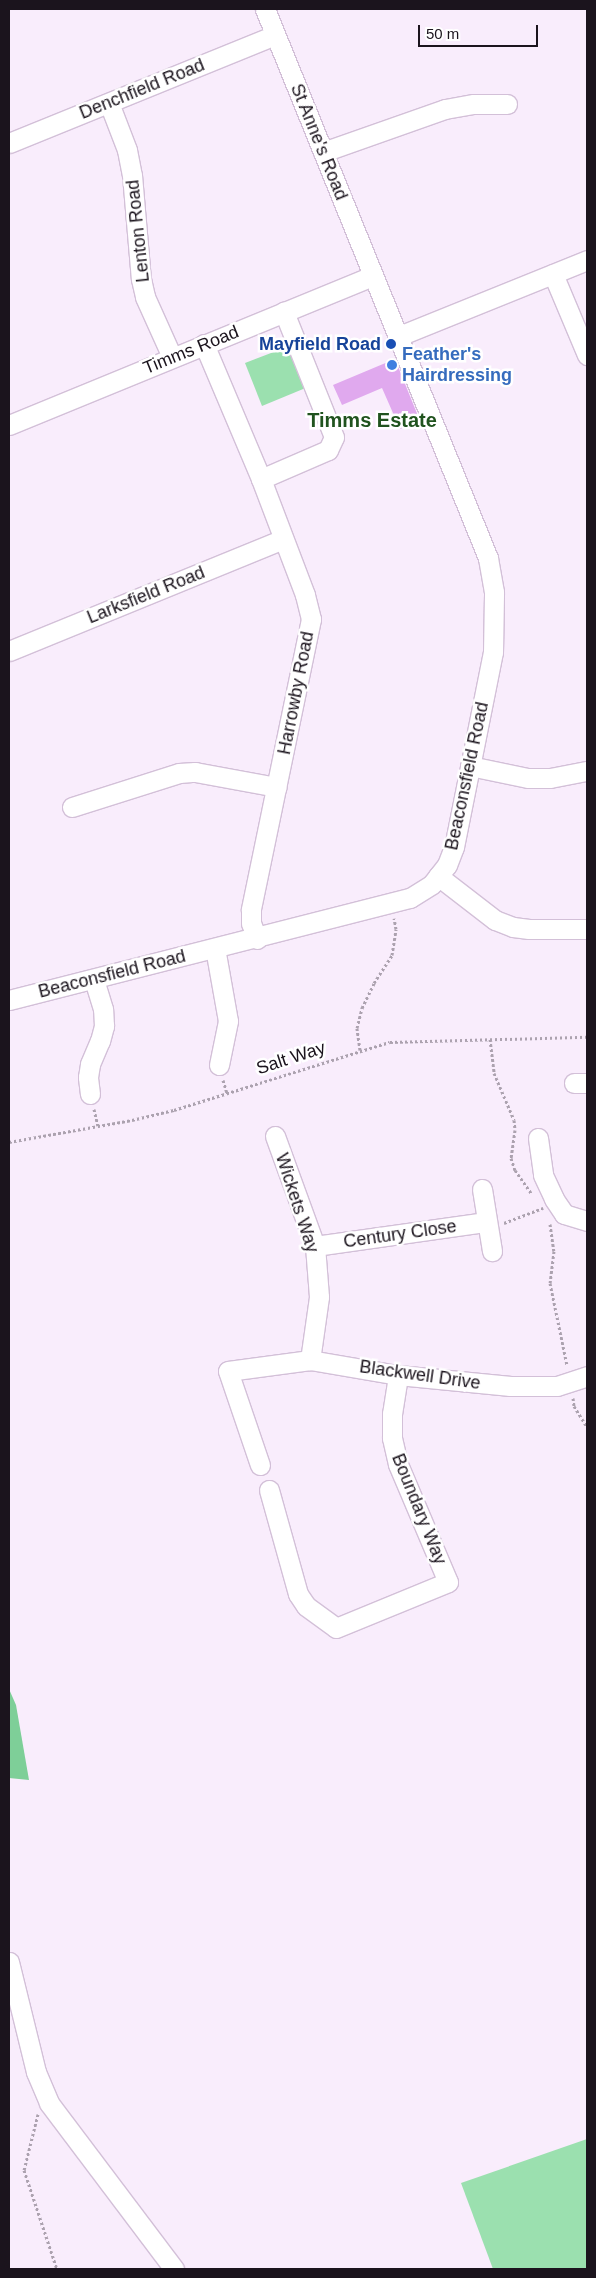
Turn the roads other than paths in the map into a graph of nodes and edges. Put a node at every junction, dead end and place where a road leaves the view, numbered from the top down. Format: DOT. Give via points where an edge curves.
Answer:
graph roads {
  1 [pos="265,9"];
  2 [pos="275,35"];
  3 [pos="109,103"];
  4 [pos="507,104"];
  5 [pos="9,143"];
  6 [pos="323,152"];
  7 [pos="587,260"];
  8 [pos="553,274"];
  9 [pos="373,276"];
  10 [pos="284,312"];
  11 [pos="399,336"];
  12 [pos="204,344"];
  13 [pos="587,355"];
  14 [pos="172,357"];
  15 [pos="9,425"];
  16 [pos="262,479"];
  17 [pos="283,539"];
  18 [pos="9,651"];
  19 [pos="470,766"];
  20 [pos="587,771"];
  21 [pos="277,787"];
  22 [pos="72,807"];
  23 [pos="438,876"];
  24 [pos="587,930"];
  25 [pos="257,939"];
  26 [pos="215,948"];
  27 [pos="94,979"];
  28 [pos="9,1000"];
  29 [pos="219,1064"];
  30 [pos="90,1094"];
  31 [pos="275,1136"];
  32 [pos="538,1138"];
  33 [pos="482,1189"];
  34 [pos="587,1221"];
  35 [pos="487,1226"];
  36 [pos="315,1246"];
  37 [pos="492,1251"];
  38 [pos="310,1360"];
  39 [pos="398,1375"];
  40 [pos="579,1379"];
  41 [pos="260,1465"];
  42 [pos="269,1490"];
  43 [pos="9,1962"];
  44 [pos="174,2269"];
  1 -- 2 [label="street, St Anne's Road"];
  2 -- 3 [label="street, Denchfield Road"];
  2 -- 6 [label="street, St Anne's Road"];
  3 -- 5 [label="street, Denchfield Road"];
  3 -- 14 [label="street, Lenton Road" via="127,150 132,175 145,297"];
  4 -- 6 [label="street" via="474,104 445,109"];
  6 -- 9 [label="street, St Anne's Road"];
  7 -- 8 [label="street"];
  8 -- 11 [label="street"];
  8 -- 13 [label="street"];
  9 -- 10 [label="street, Timms Road"];
  9 -- 11 [label="street, Beaconsfield Road"];
  10 -- 12 [label="street, Timms Road"];
  10 -- 16 [label="street" via="334,437 328,450"];
  11 -- 19 [label="street, Beaconsfield Road" via="488,558 494,592 493,652"];
  12 -- 14 [label="street, Timms Road"];
  12 -- 16 [label="street, Harrowby Road"];
  14 -- 15 [label="street, Timms Road"];
  16 -- 17 [label="street, Harrowby Road"];
  17 -- 18 [label="street, Larksfield Road"];
  17 -- 21 [label="street, Harrowby Road" via="311,620"];
  19 -- 20 [label="street" via="528,778 550,778"];
  19 -- 23 [label="street, Beaconsfield Road" via="454,847"];
  21 -- 22 [label="street" via="195,772 179,773"];
  21 -- 25 [label="street, Harrowby Road" via="251,910 251,923"];
  23 -- 24 [label="street" via="495,920 530,929"];
  23 -- 25 [label="street, Beaconsfield Road" via="421,893 392,904"];
  25 -- 26 [label="street, Beaconsfield Road"];
  26 -- 27 [label="street, Beaconsfield Road"];
  26 -- 29 [label="street" via="228,1021"];
  27 -- 28 [label="street, Beaconsfield Road"];
  27 -- 30 [label="street" via="103,1009 104,1026 90,1064"];
  31 -- 36 [label="street, Wickets Way"];
  32 -- 34 [label="street" via="547,1204 564,1214"];
  33 -- 35 [label="street"];
  35 -- 36 [label="street, Century Close"];
  35 -- 37 [label="street"];
  36 -- 38 [label="street, Wickets Way" via="319,1298"];
  38 -- 39 [label="street, Blackwell Drive"];
  38 -- 41 [label="street, Blackwell Drive" via="228,1371"];
  39 -- 40 [label="street, Blackwell Drive" via="510,1386 557,1386"];
  39 -- 42 [label="street, Boundary Way" via="392,1438 398,1464 448,1582 336,1628 306,1606 298,1594"];
  43 -- 44 [label="street" via="36,2072 47,2099"];
}
